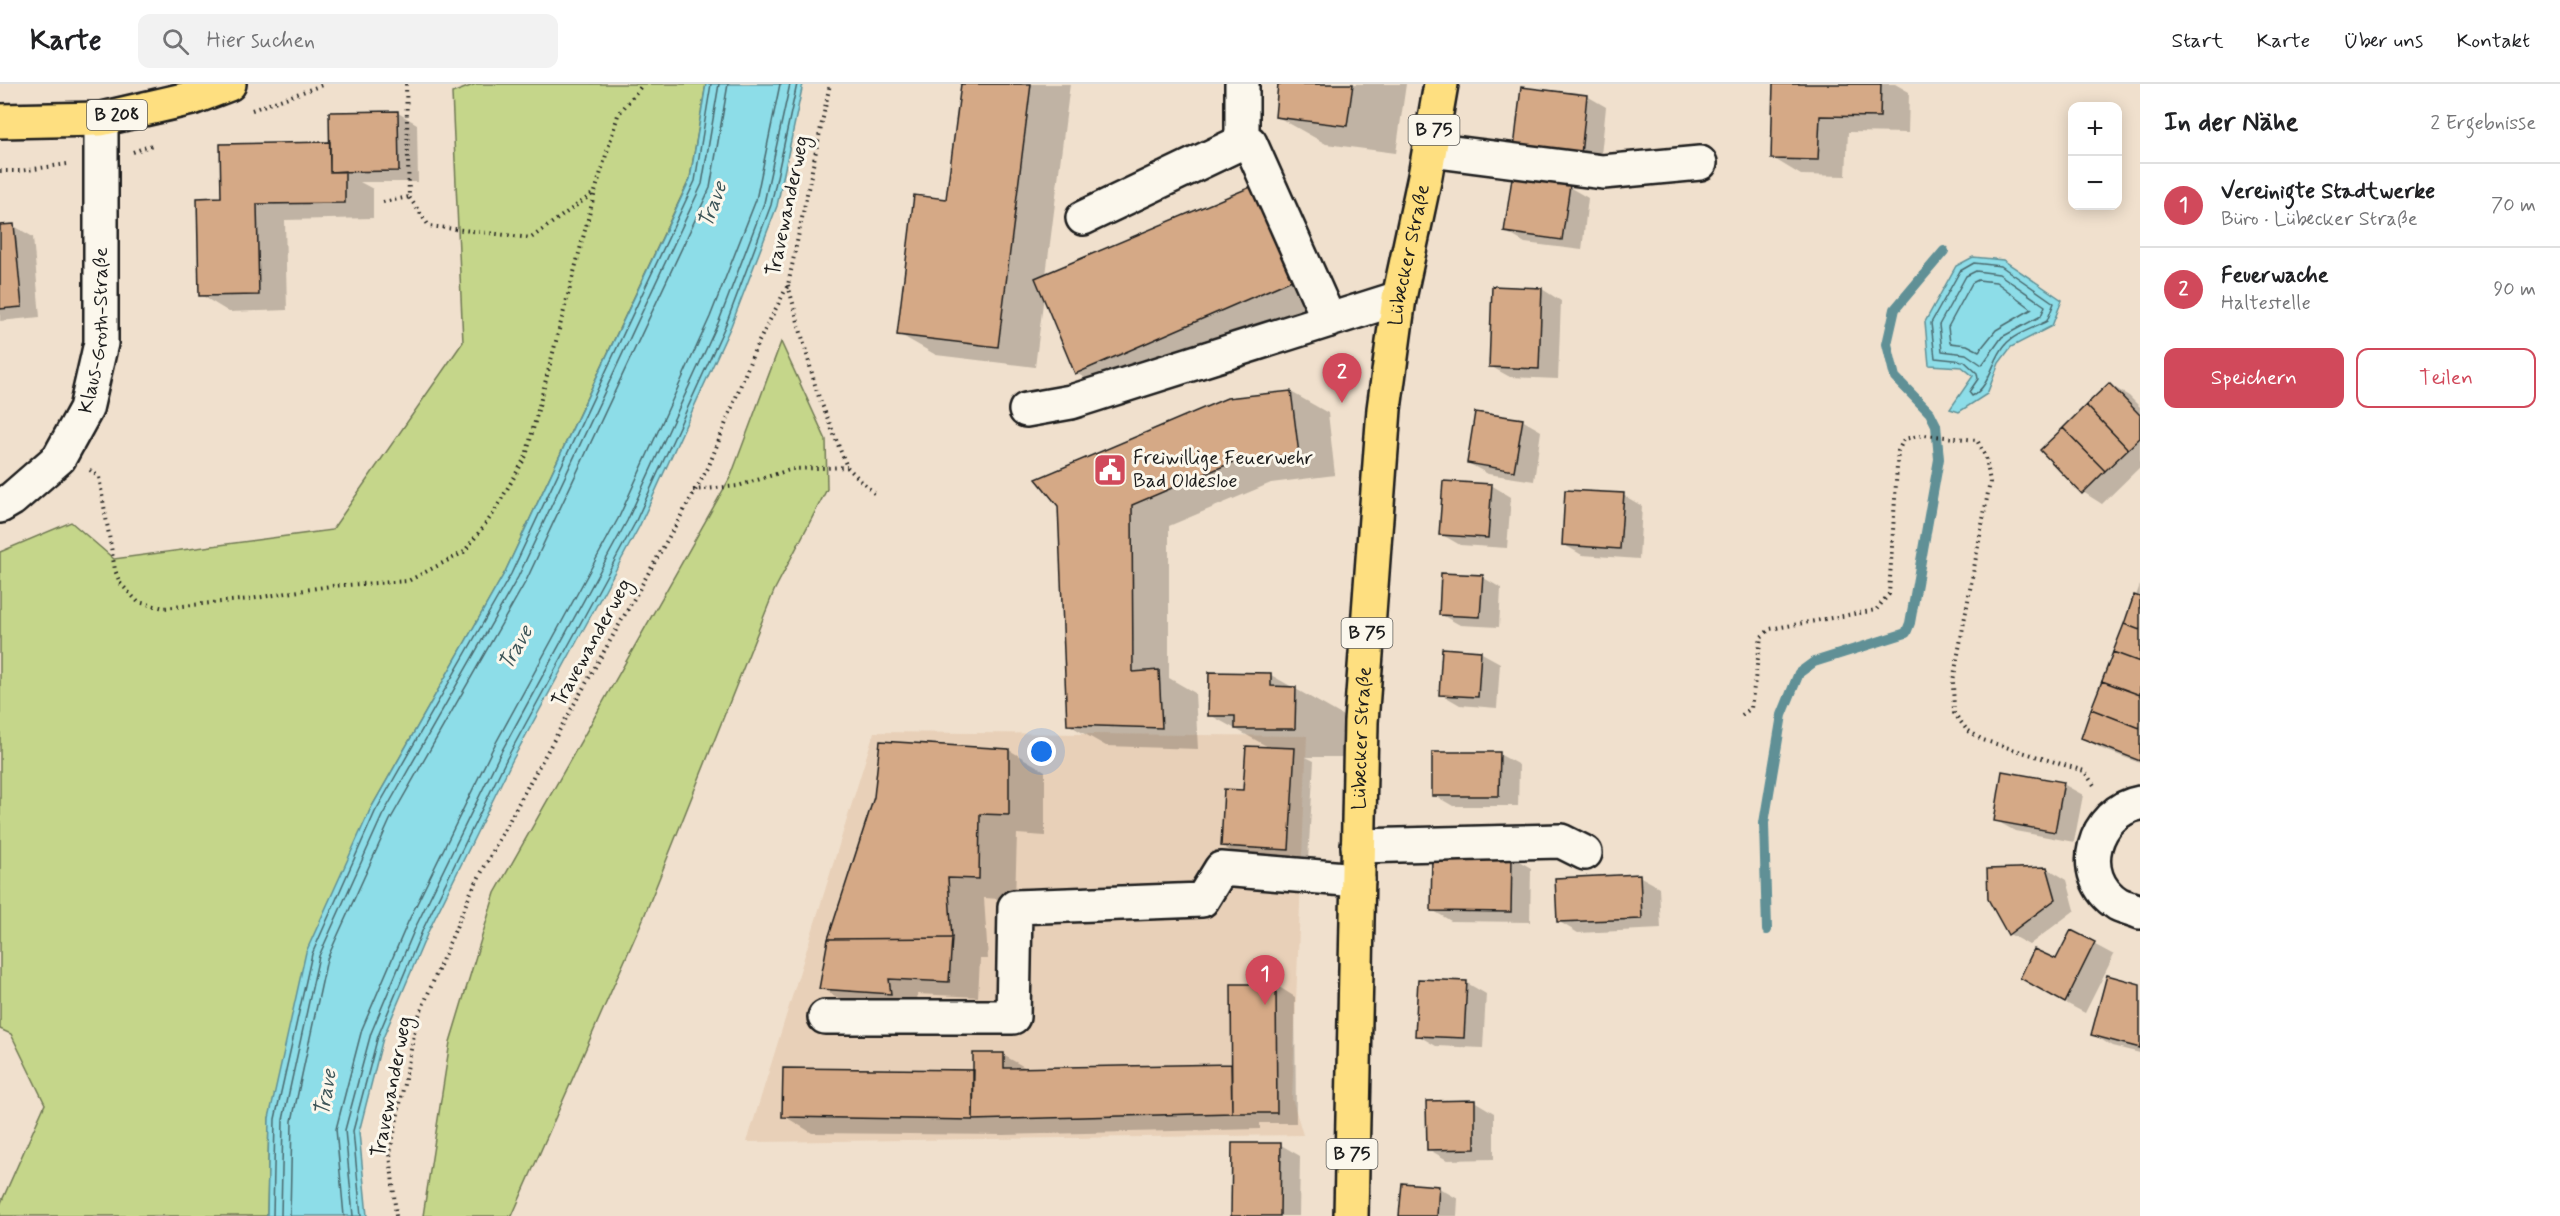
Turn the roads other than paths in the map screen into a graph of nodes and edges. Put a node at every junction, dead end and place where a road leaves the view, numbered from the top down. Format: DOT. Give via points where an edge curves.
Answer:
graph roads {
  1 [pos="229,84"];
  2 [pos="1242,84"];
  3 [pos="1441,84"];
  4 [pos="101,119"];
  5 [pos="0,121"];
  6 [pos="1242,142"];
  7 [pos="1430,150"];
  8 [pos="1700,164"];
  9 [pos="1083,218"];
  10 [pos="1400,298"];
  11 [pos="1329,320"];
  12 [pos="1026,410"];
  13 [pos="0,506"];
  14 [pos="2127,808"];
  15 [pos="1358,846"];
  16 [pos="1585,853"];
  17 [pos="1358,880"];
  18 [pos="2140,912"];
  19 [pos="825,1017"];
  20 [pos="1351,1216"];
  1 -- 4 [label="main road, B 208" via="192,98"];
  2 -- 6 [label="street"];
  3 -- 7 [label="main road, Lübecker Straße / B 75"];
  4 -- 5 [label="main road, B 208"];
  4 -- 13 [label="street, Klaus-Groth-Straße" via="101,343 86,409 53,463"];
  6 -- 9 [label="street"];
  6 -- 11 [label="street" via="1250,143"];
  7 -- 8 [label="street" via="1603,172"];
  7 -- 10 [label="main road, Lübecker Straße / B 75"];
  10 -- 11 [label="street"];
  10 -- 15 [label="main road, Lübecker Straße / B 75" via="1383,421 1361,722"];
  11 -- 12 [label="street" via="1071,402"];
  14 -- 18 [label="street" via="2103,824 2094,847 2094,868 2102,887 2117,903"];
  15 -- 16 [label="street" via="1561,841"];
  15 -- 17 [label="main road, Lübecker Straße / B 75"];
  17 -- 19 [label="street" via="1221,869 1202,900 1015,907 1012,1017"];
  17 -- 20 [label="main road, Lübecker Straße / B 75"];
}
